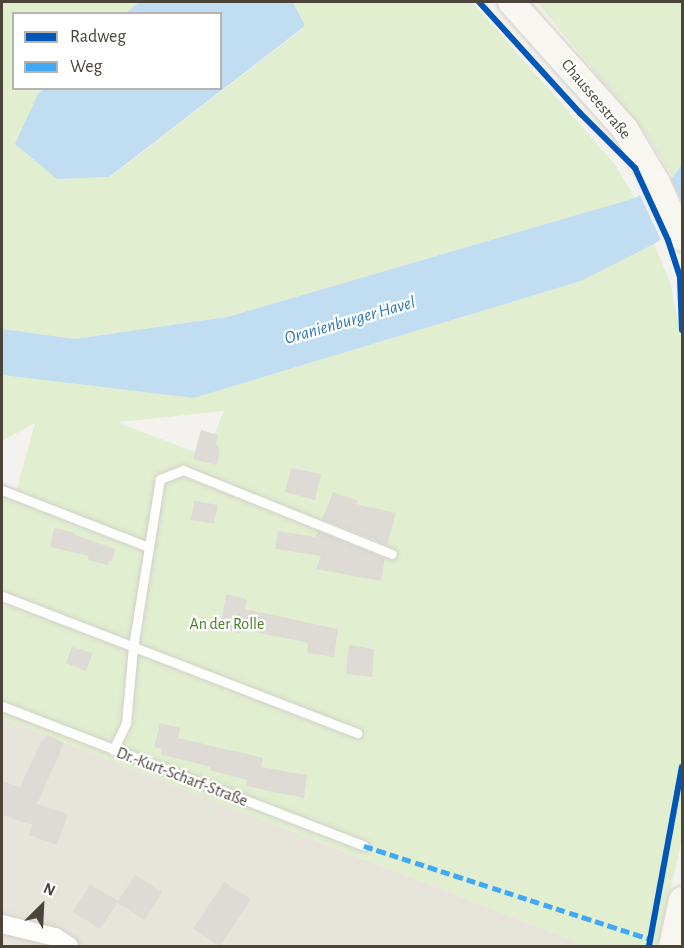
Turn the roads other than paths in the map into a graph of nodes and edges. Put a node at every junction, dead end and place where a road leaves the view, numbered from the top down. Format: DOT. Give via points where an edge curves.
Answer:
graph roads {
  1 [pos="511,2"];
  2 [pos="682,236"];
  3 [pos="2,490"];
  4 [pos="148,548"];
  5 [pos="392,554"];
  6 [pos="2,596"];
  7 [pos="134,647"];
  8 [pos="2,706"];
  9 [pos="357,733"];
  10 [pos="113,750"];
  11 [pos="364,846"];
  12 [pos="682,900"];
  13 [pos="2,924"];
  14 [pos="69,946"];
  15 [pos="672,946"];
  1 -- 2 [label="main road, Chausseestraße" via="625,129"];
  3 -- 4 [label="lane"];
  4 -- 5 [label="lane" via="160,479 183,470"];
  4 -- 7 [label="lane"];
  6 -- 7 [label="lane"];
  7 -- 9 [label="lane"];
  7 -- 10 [label="lane" via="126,723"];
  8 -- 10 [label="lane, Dr.-Kurt-Scharf-Straße"];
  10 -- 11 [label="lane, Dr.-Kurt-Scharf-Straße"];
  12 -- 15 [label="main road"];
  13 -- 14 [label="street" via="55,937"];
}
